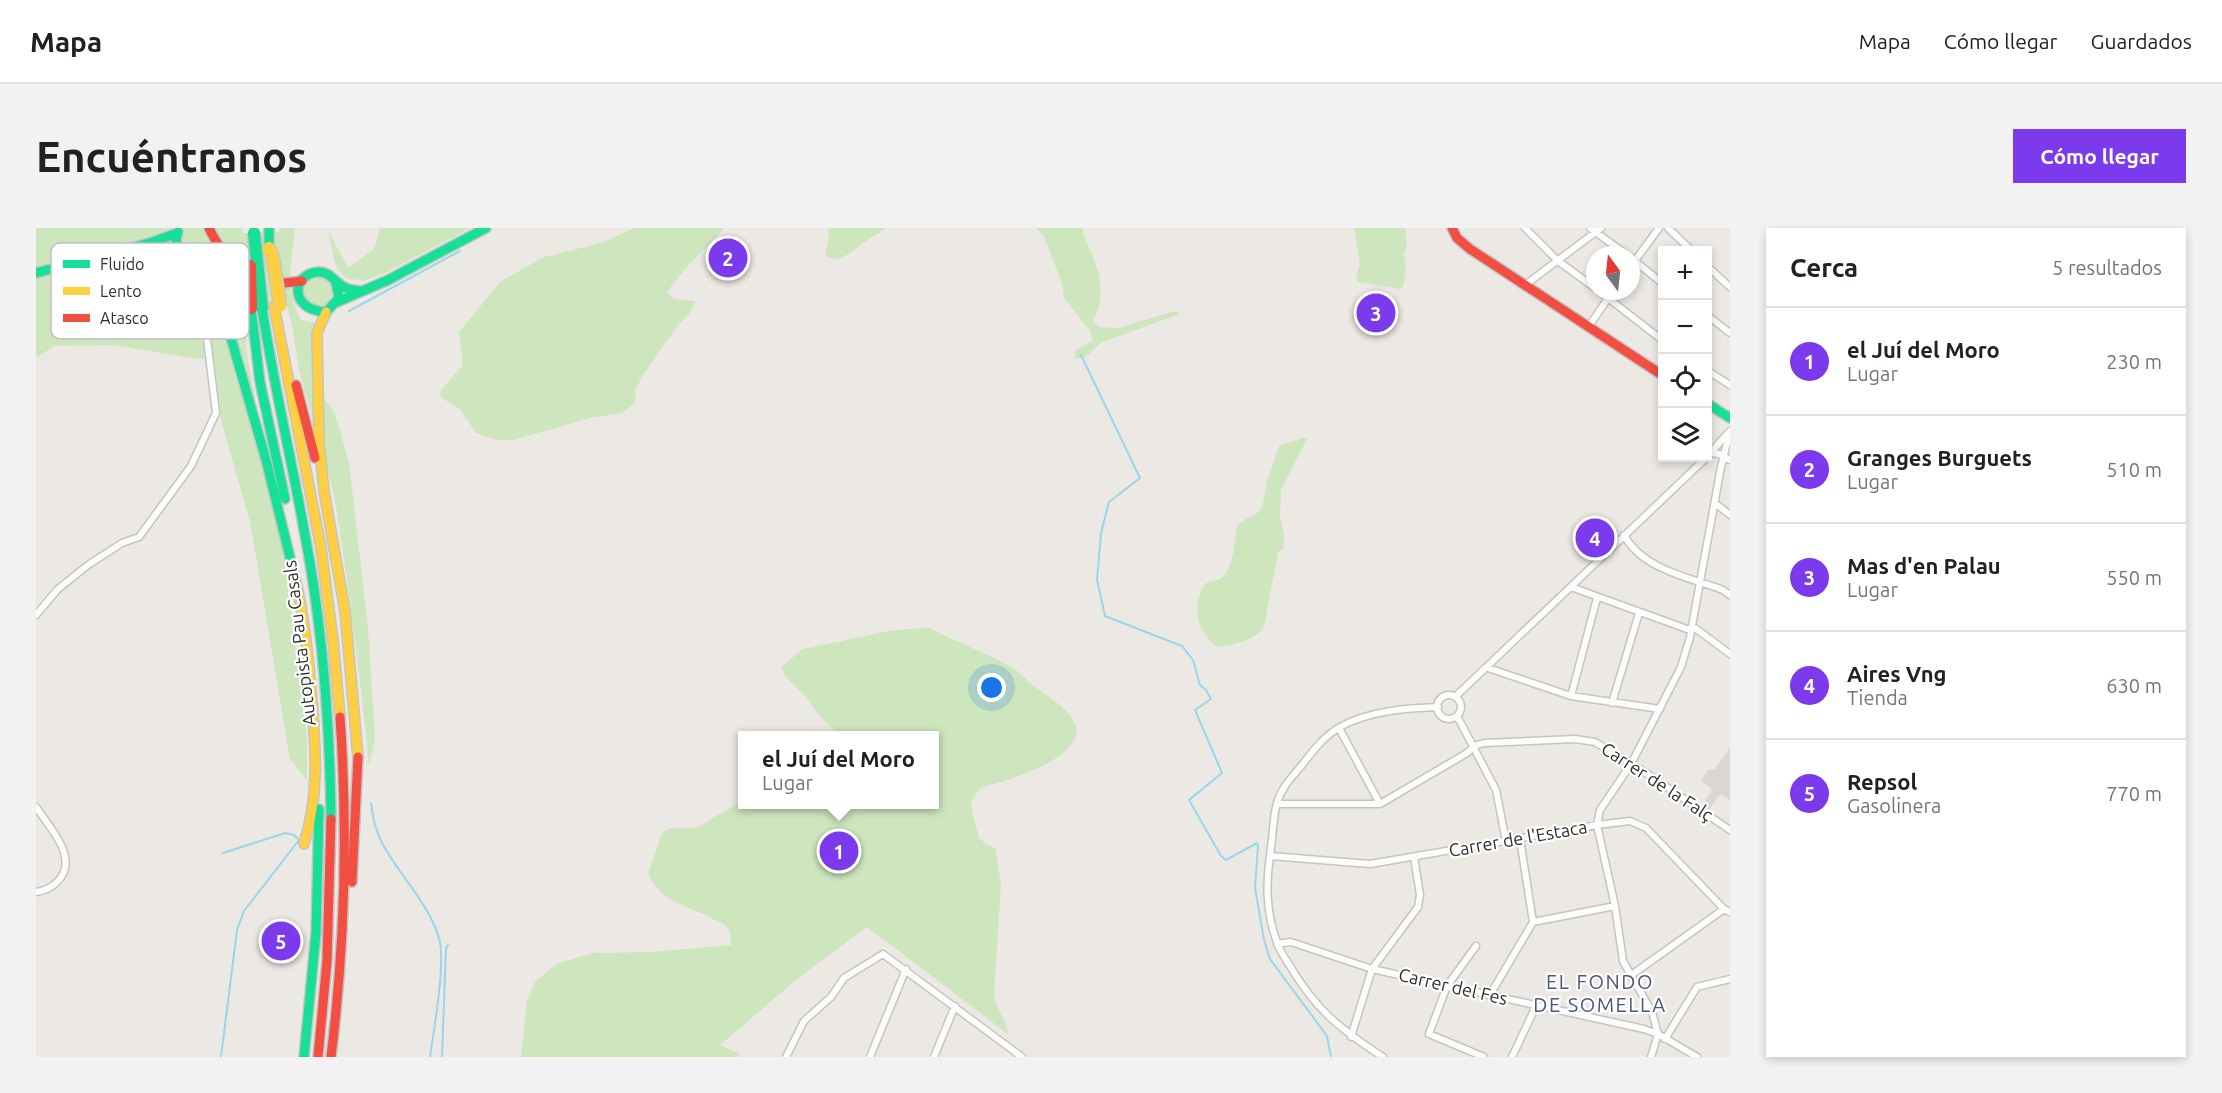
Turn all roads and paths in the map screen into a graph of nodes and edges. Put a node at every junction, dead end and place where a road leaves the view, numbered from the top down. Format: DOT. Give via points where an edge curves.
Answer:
graph roads {
  1 [pos="209,228"];
  2 [pos="268,228"];
  3 [pos="486,228"];
  4 [pos="1452,228"];
  5 [pos="1525,228"];
  6 [pos="1601,228"];
  7 [pos="1659,228"];
  8 [pos="1668,228"];
  9 [pos="179,230"];
  10 [pos="251,230"];
  11 [pos="1592,230"];
  12 [pos="153,242"];
  13 [pos="216,242"];
  14 [pos="149,243"];
  15 [pos="160,243"];
  16 [pos="1614,246"];
  17 [pos="1686,246"];
  18 [pos="1640,252"];
  19 [pos="1558,261"];
  20 [pos="1640,268"];
  21 [pos="51,269"];
  22 [pos="1712,271"];
  23 [pos="36,273"];
  24 [pos="1658,280"];
  25 [pos="1586,281"];
  26 [pos="336,283"];
  27 [pos="1526,285"];
  28 [pos="1730,287"];
  29 [pos="360,291"];
  30 [pos="1607,300"];
  31 [pos="1611,300"];
  32 [pos="337,302"];
  33 [pos="267,307"];
  34 [pos="326,312"];
  35 [pos="1712,320"];
  36 [pos="1589,326"];
  37 [pos="1730,333"];
  38 [pos="1658,337"];
  39 [pos="207,339"];
  40 [pos="231,339"];
  41 [pos="1658,372"];
  42 [pos="1712,374"];
  43 [pos="1730,385"];
  44 [pos="1712,406"];
  45 [pos="1730,415"];
  46 [pos="1730,430"];
  47 [pos="1712,450"];
  48 [pos="1712,456"];
  49 [pos="1727,458"];
  50 [pos="1701,462"];
  51 [pos="324,491"];
  52 [pos="1716,504"];
  53 [pos="1730,515"];
  54 [pos="1624,535"];
  55 [pos="1700,581"];
  56 [pos="1571,587"];
  57 [pos="1730,595"];
  58 [pos="1597,598"];
  59 [pos="301,606"];
  60 [pos="1639,613"];
  61 [pos="36,615"];
  62 [pos="1691,629"];
  63 [pos="1730,654"];
  64 [pos="1488,668"];
  65 [pos="1571,696"];
  66 [pos="1455,697"];
  67 [pos="1612,703"];
  68 [pos="1438,707"];
  69 [pos="1660,710"];
  70 [pos="1457,716"];
  71 [pos="1339,728"];
  72 [pos="1473,746"];
  73 [pos="316,764"];
  74 [pos="1631,764"];
  75 [pos="1277,804"];
  76 [pos="1380,804"];
  77 [pos="36,807"];
  78 [pos="1597,825"];
  79 [pos="1730,830"];
  80 [pos="1520,839"];
  81 [pos="1506,841"];
  82 [pos="304,844"];
  83 [pos="1270,856"];
  84 [pos="1414,857"];
  85 [pos="36,892"];
  86 [pos="1615,906"];
  87 [pos="1727,910"];
  88 [pos="1533,922"];
  89 [pos="342,942"];
  90 [pos="1277,944"];
  91 [pos="1476,945"];
  92 [pos="906,969"];
  93 [pos="1372,969"];
  94 [pos="1630,976"];
  95 [pos="1730,979"];
  96 [pos="1447,986"];
  97 [pos="1490,995"];
  98 [pos="955,1006"];
  99 [pos="1536,1006"];
  100 [pos="1658,1034"];
  101 [pos="1351,1037"];
  102 [pos="1665,1039"];
  103 [pos="304,1057"];
  104 [pos="318,1057"];
  105 [pos="331,1057"];
  106 [pos="786,1057"];
  107 [pos="870,1057"];
  108 [pos="934,1057"];
  109 [pos="1022,1057"];
  110 [pos="1383,1057"];
  111 [pos="1484,1057"];
  112 [pos="1512,1057"];
  113 [pos="1651,1057"];
  114 [pos="1696,1057"];
  1 -- 13 [label="main road"];
  2 -- 33 [label="main road, Autopista Pau Casals, bridge"];
  3 -- 29 [label="main road"];
  4 -- 27 [label="main road" via="1470,249"];
  5 -- 19 [label="street"];
  6 -- 11 [label="street"];
  7 -- 18 [label="street"];
  8 -- 17 [label="street"];
  9 -- 12 [label="main road"];
  10 -- 33 [label="main road, Autopista Pau Casals, bridge"];
  11 -- 16 [label="street"];
  11 -- 19 [label="street"];
  12 -- 14 [label="main road"];
  12 -- 15 [label="main road"];
  19 -- 25 [label="street"];
  19 -- 27 [label="street"];
  20 -- 24 [label="street"];
  21 -- 23 [label="main road"];
  22 -- 28 [label="street"];
  26 -- 29 [label="main road"];
  26 -- 32 [label="main road"];
  26 -- 34 [label="main road" via="331,276 318,272 308,275 300,287 300,302 306,309"];
  27 -- 36 [label="main road"];
  29 -- 32 [label="main road"];
  30 -- 36 [label="street"];
  31 -- 38 [label="street"];
  32 -- 34 [label="main road"];
  33 -- 51 [label="main road" via="291,366"];
  33 -- 59 [label="main road" via="260,382 287,505"];
  33 -- 89 [label="main road, Autopista Pau Casals" via="320,549 338,682 344,801"];
  33 -- 104 [label="main road, Autopista Pau Casals" via="313,582 329,724 331,869"];
  34 -- 51 [label="main road" via="317,333"];
  35 -- 37 [label="street"];
  36 -- 41 [label="main road"];
  39 -- 61 [label="street" via="216,413 191,466 139,537 88,565"];
  40 -- 59 [label="main road" via="282,518"];
  42 -- 43 [label="street"];
  44 -- 45 [label="main road"];
  46 -- 47 [label="street"];
  46 -- 49 [label="street"];
  48 -- 49 [label="street"];
  49 -- 52 [label="street"];
  50 -- 54 [label="street"];
  51 -- 89 [label="main road" via="345,611 359,768 348,926"];
  52 -- 53 [label="street"];
  52 -- 55 [label="street"];
  54 -- 55 [label="street" via="1650,562"];
  54 -- 56 [label="street"];
  55 -- 57 [label="street"];
  55 -- 62 [label="street"];
  56 -- 58 [label="street"];
  56 -- 64 [label="street"];
  58 -- 60 [label="street"];
  58 -- 65 [label="street"];
  59 -- 73 [label="main road"];
  60 -- 62 [label="street"];
  60 -- 67 [label="street"];
  62 -- 63 [label="street" via="1695,628"];
  62 -- 69 [label="street" via="1681,667"];
  64 -- 65 [label="street"];
  64 -- 66 [label="street"];
  65 -- 67 [label="street"];
  66 -- 68 [label="street" via="1443,697"];
  66 -- 70 [label="street" via="1461,706"];
  67 -- 69 [label="street"];
  68 -- 70 [label="street" via="1444,717"];
  68 -- 71 [label="street" via="1375,715"];
  69 -- 74 [label="street"];
  70 -- 72 [label="street"];
  71 -- 75 [label="street" via="1323,740 1294,774"];
  71 -- 76 [label="street"];
  72 -- 74 [label="street, Carrer de la Falç" via="1575,739 1595,742"];
  72 -- 76 [label="street"];
  72 -- 81 [label="street" via="1496,790"];
  73 -- 82 [label="main road" via="310,828"];
  73 -- 103 [label="main road" via="319,887"];
  74 -- 78 [label="street" via="1600,810"];
  74 -- 79 [label="street, Carrer de la Falç"];
  75 -- 76 [label="street"];
  75 -- 83 [label="street"];
  77 -- 85 [label="street" via="63,848 66,862 56,883"];
  78 -- 80 [label="street, Carrer de l'Estaca"];
  78 -- 86 [label="street"];
  78 -- 87 [label="street, Carrer de l'Estaca" via="1630,821 1646,828"];
  80 -- 81 [label="street, Carrer de l'Estaca"];
  80 -- 88 [label="street"];
  81 -- 84 [label="street, Carrer de l'Estaca"];
  83 -- 84 [label="street, Carrer de l'Estaca" via="1370,864"];
  83 -- 90 [label="street" via="1267,893"];
  84 -- 93 [label="street" via="1418,906"];
  86 -- 88 [label="street"];
  86 -- 94 [label="street" via="1623,961"];
  87 -- 94 [label="street"];
  88 -- 97 [label="street"];
  89 -- 105 [label="main road, Autopista Pau Casals"];
  90 -- 93 [label="street, Carrer del Fes" via="1291,942"];
  90 -- 101 [label="street" via="1309,996"];
  91 -- 96 [label="street"];
  92 -- 98 [label="street"];
  92 -- 106 [label="street" via="884,954 844,978 831,997 804,1021"];
  92 -- 107 [label="street"];
  93 -- 96 [label="street, Carrer del Fes"];
  93 -- 101 [label="street"];
  94 -- 100 [label="street" via="1652,1012"];
  95 -- 102 [label="street" via="1697,987"];
  96 -- 97 [label="street, Carrer del Fes"];
  96 -- 111 [label="street" via="1429,1034"];
  97 -- 99 [label="street, Carrer del Fes"];
  98 -- 108 [label="street"];
  98 -- 109 [label="street"];
  99 -- 100 [label="street, Carrer del Fes"];
  99 -- 112 [label="street"];
  100 -- 102 [label="street, Carrer del Fes"];
  100 -- 113 [label="street"];
  101 -- 110 [label="street"];
  102 -- 114 [label="street, Carrer del Fes"];
}
